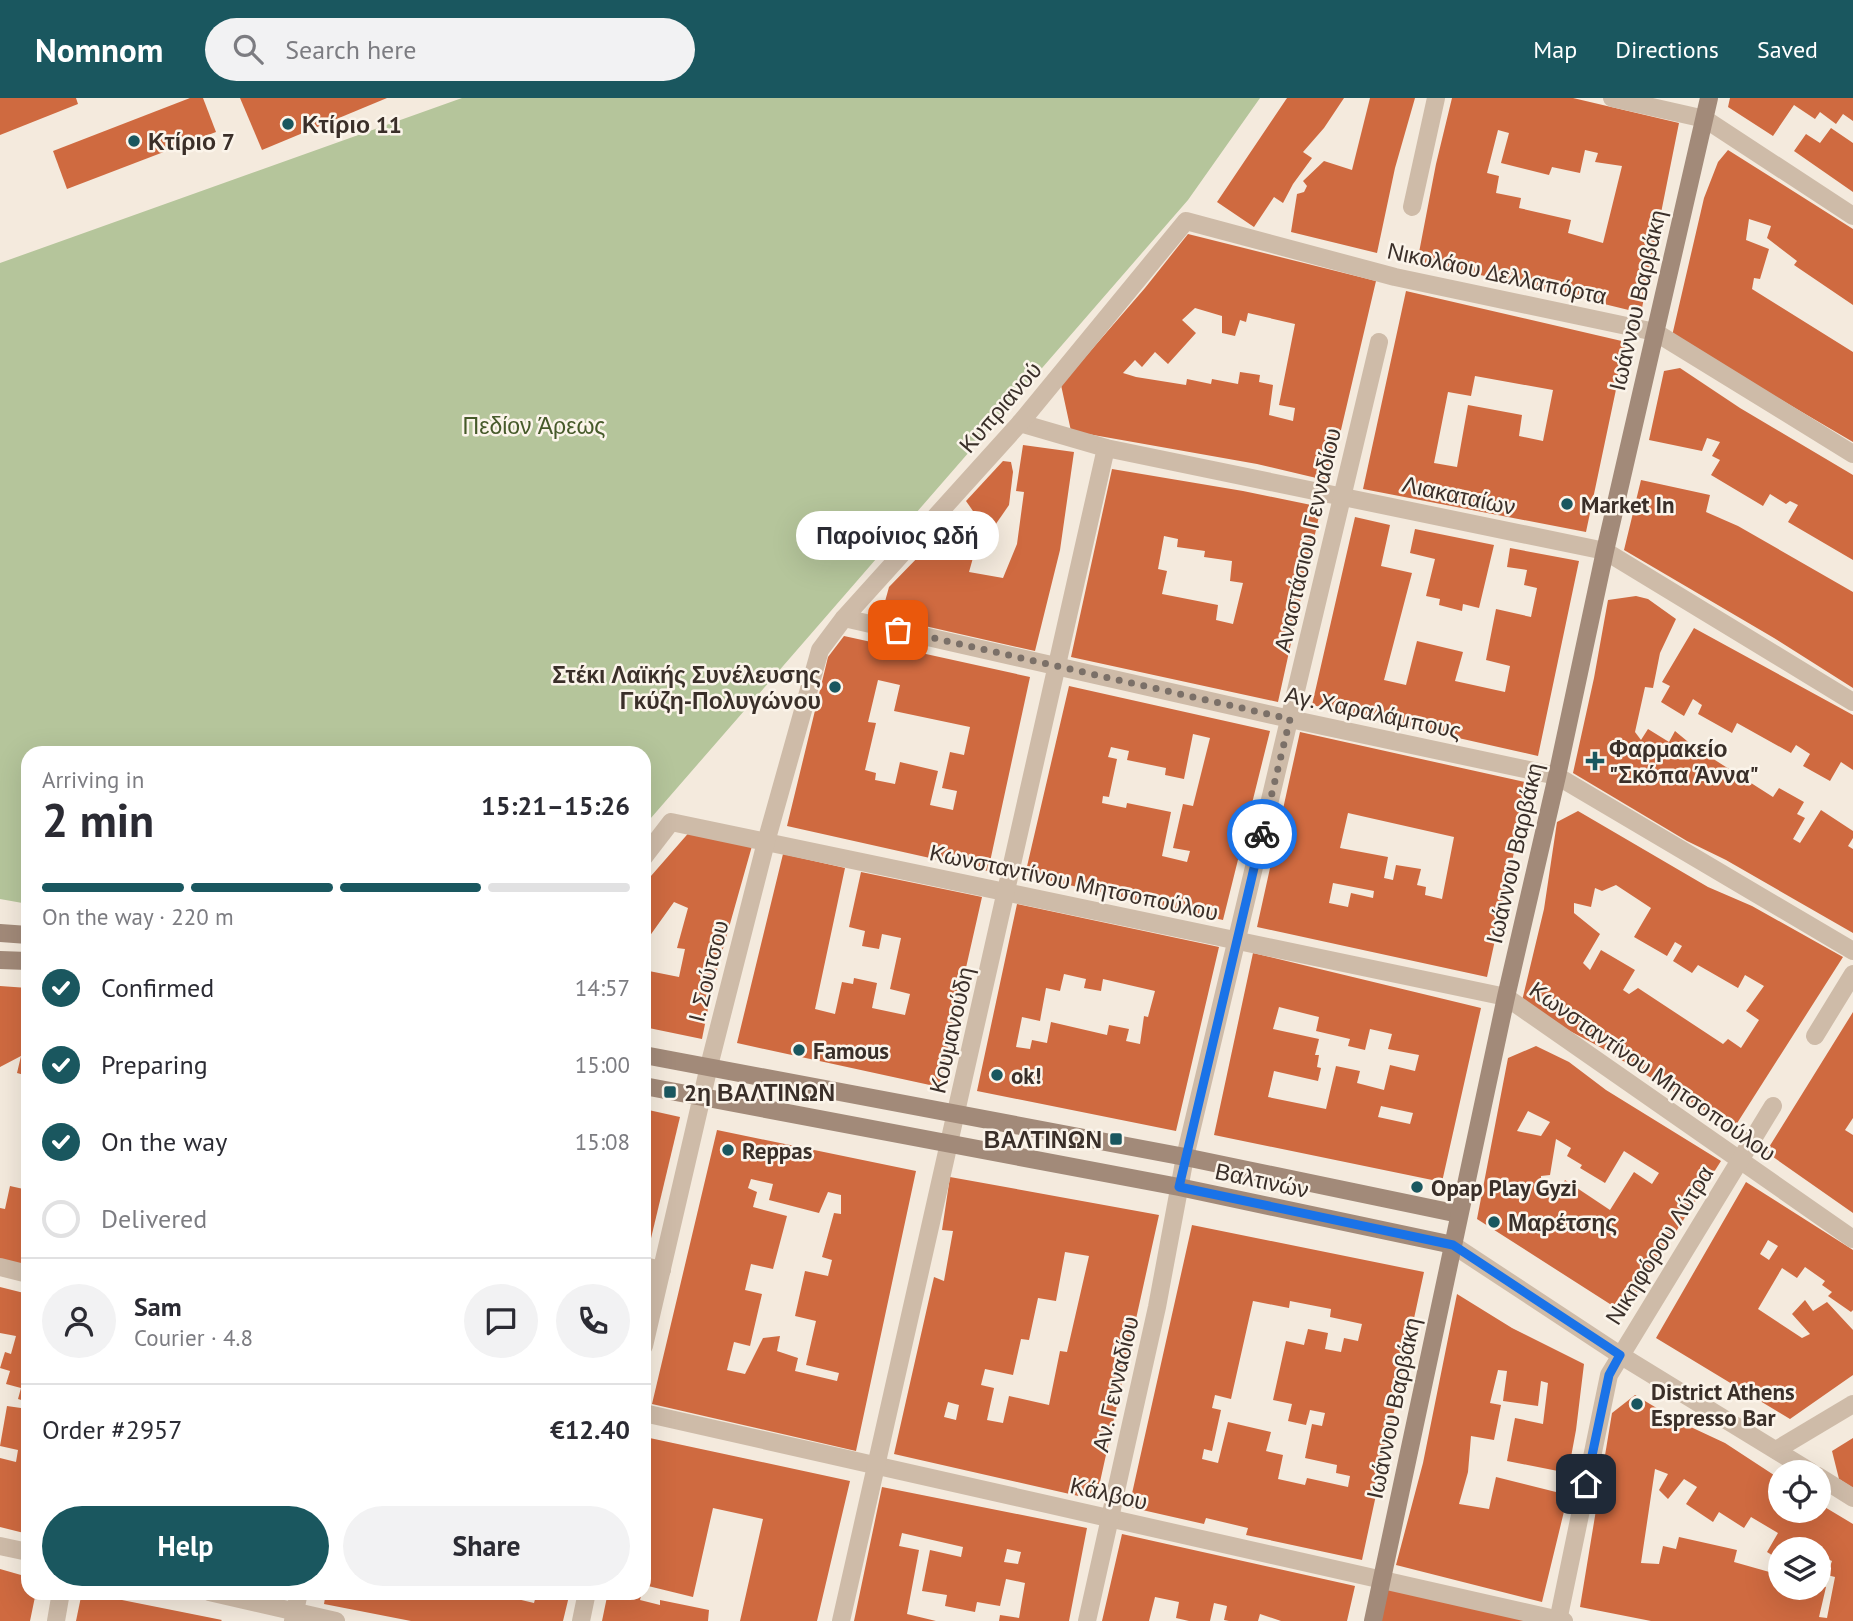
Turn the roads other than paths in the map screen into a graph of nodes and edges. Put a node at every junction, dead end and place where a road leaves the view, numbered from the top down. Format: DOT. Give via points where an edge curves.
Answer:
graph roads {
  1 [pos="1436,98"];
  2 [pos="1612,98"];
  3 [pos="1709,98"];
  4 [pos="1705,119"];
  5 [pos="1412,207"];
  6 [pos="1853,216"];
  7 [pos="1186,221"];
  8 [pos="1654,332"];
  9 [pos="1379,342"];
  10 [pos="1020,423"];
  11 [pos="1106,448"];
  12 [pos="1853,454"];
  13 [pos="1342,496"];
  14 [pos="1605,551"];
  15 [pos="844,618"];
  16 [pos="1057,667"];
  17 [pos="1853,702"];
  18 [pos="1290,719"];
  19 [pos="1557,776"];
  20 [pos="766,842"];
  21 [pos="651,849"];
  22 [pos="1007,893"];
  23 [pos="0,933"];
  24 [pos="21,935"];
  25 [pos="1237,941"];
  26 [pos="1853,951"];
  27 [pos="0,960"];
  28 [pos="21,961"];
  29 [pos="1853,974"];
  30 [pos="1506,997"];
  31 [pos="1815,1036"];
  32 [pos="651,1056"];
  33 [pos="709,1066"];
  34 [pos="651,1087"];
  35 [pos="702,1096"];
  36 [pos="1773,1105"];
  37 [pos="957,1114"];
  38 [pos="950,1144"];
  39 [pos="1185,1157"];
  40 [pos="1739,1161"];
  41 [pos="1179,1187"];
  42 [pos="1460,1214"];
  43 [pos="1853,1239"];
  44 [pos="1453,1245"];
  45 [pos="0,1267"];
  46 [pos="653,1268"];
  47 [pos="21,1272"];
  48 [pos="1620,1355"];
  49 [pos="1853,1404"];
  50 [pos="651,1415"];
  51 [pos="1776,1450"];
  52 [pos="1792,1460"];
  53 [pos="876,1466"];
  54 [pos="1831,1484"];
  55 [pos="1853,1497"];
  56 [pos="1109,1518"];
  57 [pos="0,1546"];
  58 [pos="21,1550"];
  59 [pos="1381,1580"];
  60 [pos="59,1600"];
  61 [pos="237,1600"];
  62 [pos="585,1600"];
  63 [pos="294,1616"];
  64 [pos="55,1621"];
  65 [pos="336,1621"];
  66 [pos="581,1621"];
  67 [pos="841,1621"];
  68 [pos="1087,1621"];
  69 [pos="1373,1621"];
  70 [pos="1560,1621"];
  1 -- 5 [label="street"];
  2 -- 4 [label="street"];
  3 -- 4 [label="street, Ιωάννου Βαρβάκη"];
  4 -- 6 [label="street"];
  4 -- 8 [label="street, Ιωάννου Βαρβάκη"];
  7 -- 8 [label="street, Νικολάου Δελλαπόρτα" via="1395,277"];
  7 -- 10 [label="street, Κυπριανού"];
  8 -- 12 [label="street, Νικολάου Δελλαπόρτα"];
  8 -- 14 [label="street, Ιωάννου Βαρβάκη"];
  9 -- 13 [label="street, Αναστάσιου Γενναδίου"];
  10 -- 11 [label="street, Λιακαταίων"];
  10 -- 15 [label="street, Κυπριανού"];
  11 -- 13 [label="street, Λιακαταίων"];
  11 -- 16 [label="street, Κουμανούδη"];
  13 -- 14 [label="street, Λιακαταίων"];
  13 -- 18 [label="street, Αναστάσιου Γενναδίου"];
  14 -- 17 [label="street, Λιακαταίων"];
  14 -- 19 [label="street, Ιωάννου Βαρβάκη"];
  15 -- 16 [label="street, Αγ. Χαραλάμπους"];
  15 -- 20 [label="street, Ι. Σούτσου" via="820,650"];
  16 -- 18 [label="street, Αγ. Χαραλάμπους"];
  16 -- 22 [label="street, Κουμανούδη"];
  18 -- 19 [label="street, Αγ. Χαραλάμπους"];
  18 -- 25 [label="street, Αναστάσιου Γενναδίου"];
  19 -- 26 [label="street, Αγ. Χαραλάμπους"];
  19 -- 30 [label="street, Ιωάννου Βαρβάκη"];
  20 -- 21 [label="street, Κωνσταντίνου Μητσοπούλου" via="671,822"];
  20 -- 22 [label="street, Κωνσταντίνου Μητσοπούλου"];
  20 -- 33 [label="street, Ι. Σούτσου"];
  22 -- 25 [label="street, Κωνσταντίνου Μητσοπούλου"];
  22 -- 37 [label="street, Κουμανούδη"];
  23 -- 24 [label="street"];
  25 -- 30 [label="street, Κωνσταντίνου Μητσοπούλου"];
  25 -- 39 [label="street, Αναστάσιου Γενναδίου"];
  27 -- 28 [label="street"];
  29 -- 31 [label="street"];
  30 -- 40 [label="street, Κωνσταντίνου Μητσοπούλου"];
  30 -- 42 [label="street, Ιωάννου Βαρβάκη"];
  32 -- 33 [label="street, Βαλτινών"];
  33 -- 35 [label="street, Ι. Σούτσου"];
  33 -- 37 [label="street, Βαλτινών"];
  34 -- 35 [label="street, Βαλτινών"];
  35 -- 38 [label="street, Βαλτινών"];
  35 -- 46 [label="street, Ι. Σούτσου"];
  36 -- 40 [label="street, Νικηφόρου Λύτρα"];
  37 -- 38 [label="street, Κουμανούδη"];
  37 -- 39 [label="street, Βαλτινών"];
  38 -- 41 [label="street, Βαλτινών"];
  38 -- 53 [label="street, Κουμανούδη"];
  39 -- 41 [label="street, Αν. Γενναδίου"];
  39 -- 42 [label="street, Βαλτινών"];
  40 -- 43 [label="street, Κωνσταντίνου Μητσοπούλου"];
  40 -- 48 [label="street, Νικηφόρου Λύτρα"];
  41 -- 44 [label="street, Βαλτινών"];
  41 -- 56 [label="street, Αν. Γενναδίου"];
  42 -- 44 [label="street, Ιωάννου Βαρβάκη"];
  44 -- 48 [label="street, Βαλτινών"];
  44 -- 59 [label="street, Ιωάννου Βαρβάκη"];
  45 -- 47 [label="street"];
  48 -- 51 [label="street, Βαλτινών"];
  48 -- 70 [label="street, Νικηφόρου Λύτρα" via="1609,1375"];
  49 -- 51 [label="street"];
  50 -- 53 [label="street, Κάλβου"];
  51 -- 52 [label="street, Βαλτινών"];
  53 -- 56 [label="street, Κάλβου"];
  53 -- 67 [label="street, Κουμανούδη"];
  54 -- 55 [label="street"];
  56 -- 59 [label="street, Κάλβου"];
  56 -- 68 [label="street, Αν. Γενναδίου"];
  57 -- 58 [label="street"];
  59 -- 69 [label="street, Ιωάννου Βαρβάκη"];
  59 -- 70 [label="street, Κάλβου"];
  60 -- 64 [label="street"];
  61 -- 63 [label="street"];
  62 -- 66 [label="street"];
  63 -- 65 [label="street"];
}
